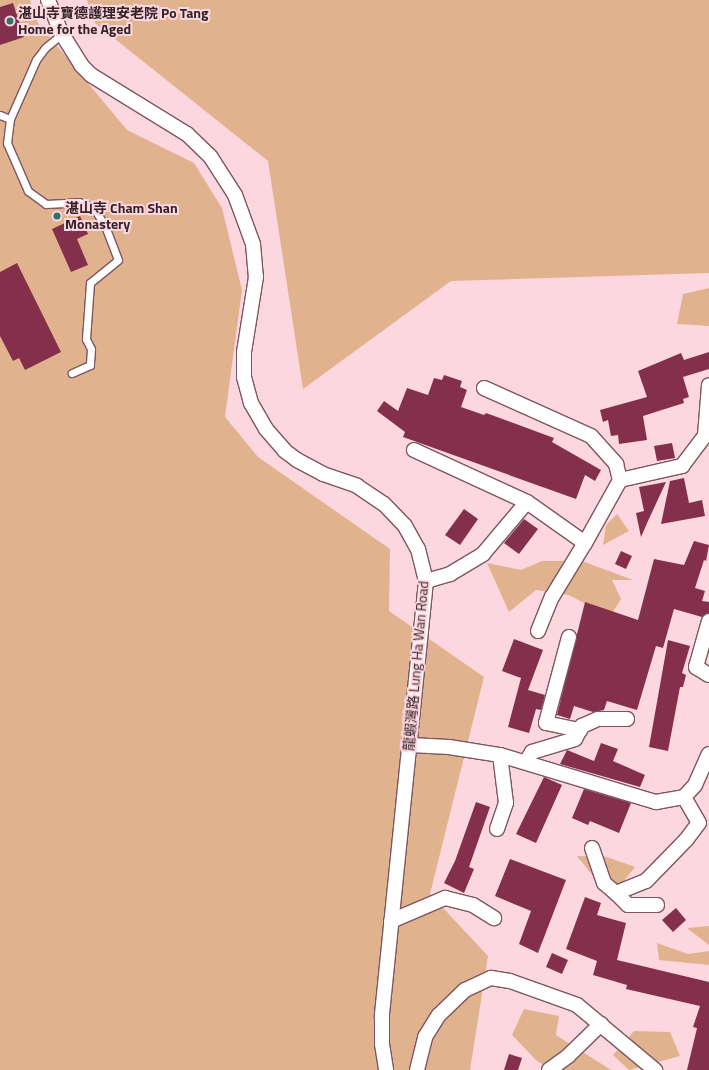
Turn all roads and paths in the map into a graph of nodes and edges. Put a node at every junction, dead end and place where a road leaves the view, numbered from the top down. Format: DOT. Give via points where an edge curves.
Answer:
graph roads {
  1 [pos="48,0"];
  2 [pos="62,34"];
  3 [pos="0,115"];
  4 [pos="10,119"];
  5 [pos="72,373"];
  6 [pos="709,385"];
  7 [pos="484,388"];
  8 [pos="707,434"];
  9 [pos="414,450"];
  10 [pos="620,480"];
  11 [pos="527,502"];
  12 [pos="585,543"];
  13 [pos="426,582"];
  14 [pos="709,621"];
  15 [pos="538,631"];
  16 [pos="569,637"];
  17 [pos="709,675"];
  18 [pos="627,719"];
  19 [pos="580,730"];
  20 [pos="410,745"];
  21 [pos="709,754"];
  22 [pos="500,755"];
  23 [pos="526,762"];
  24 [pos="684,797"];
  25 [pos="497,829"];
  26 [pos="592,848"];
  27 [pos="616,894"];
  28 [pos="657,905"];
  29 [pos="494,918"];
  30 [pos="391,921"];
  31 [pos="601,1024"];
  32 [pos="386,1070"];
  33 [pos="417,1070"];
  34 [pos="549,1070"];
  35 [pos="655,1070"];
  1 -- 2 [label="street, 龍蝦灣路 Lung Ha Wan Road"];
  2 -- 4 [label="lane" via="39,54"];
  2 -- 13 [label="street, 龍蝦灣路 Lung Ha Wan Road" via="81,65 91,75 187,134 220,169 243,212 253,244 255,295 244,364 248,391 258,416 274,440 297,460 323,474 357,486 384,504 405,526 418,549"];
  3 -- 4 [label="lane"];
  4 -- 5 [label="lane" via="6,143 28,191 46,204 79,202 94,208 105,226 118,260 90,283 86,338 91,349 90,365"];
  6 -- 8 [label="street"];
  7 -- 10 [label="street" via="591,436 616,464"];
  8 -- 10 [label="street" via="682,466"];
  9 -- 11 [label="street"];
  10 -- 12 [label="street"];
  11 -- 12 [label="street"];
  11 -- 13 [label="street" via="483,554 450,574"];
  12 -- 15 [label="street" via="552,597"];
  13 -- 20 [label="street, 龍蝦灣路 Lung Ha Wan Road"];
  14 -- 17 [label="street" via="696,666"];
  16 -- 19 [label="street" via="546,724"];
  18 -- 19 [label="street" via="598,719"];
  19 -- 23 [label="street" via="575,739 532,752"];
  20 -- 22 [label="street" via="449,747"];
  20 -- 30 [label="street, 龍蝦灣路 Lung Ha Wan Road"];
  21 -- 24 [label="street" via="695,785"];
  22 -- 23 [label="street"];
  22 -- 25 [label="street" via="506,803"];
  23 -- 24 [label="street" via="656,802"];
  24 -- 27 [label="street" via="699,823 646,881"];
  26 -- 27 [label="street" via="604,883"];
  27 -- 28 [label="street" via="628,905"];
  29 -- 30 [label="street" via="473,905 445,898"];
  30 -- 32 [label="street, 龍蝦灣路 Lung Ha Wan Road" via="381,1026"];
  31 -- 33 [label="street" via="570,1002 510,981 486,979 458,995 439,1015 425,1037"];
  31 -- 34 [label="street" via="573,1052"];
  31 -- 35 [label="street"];
}
